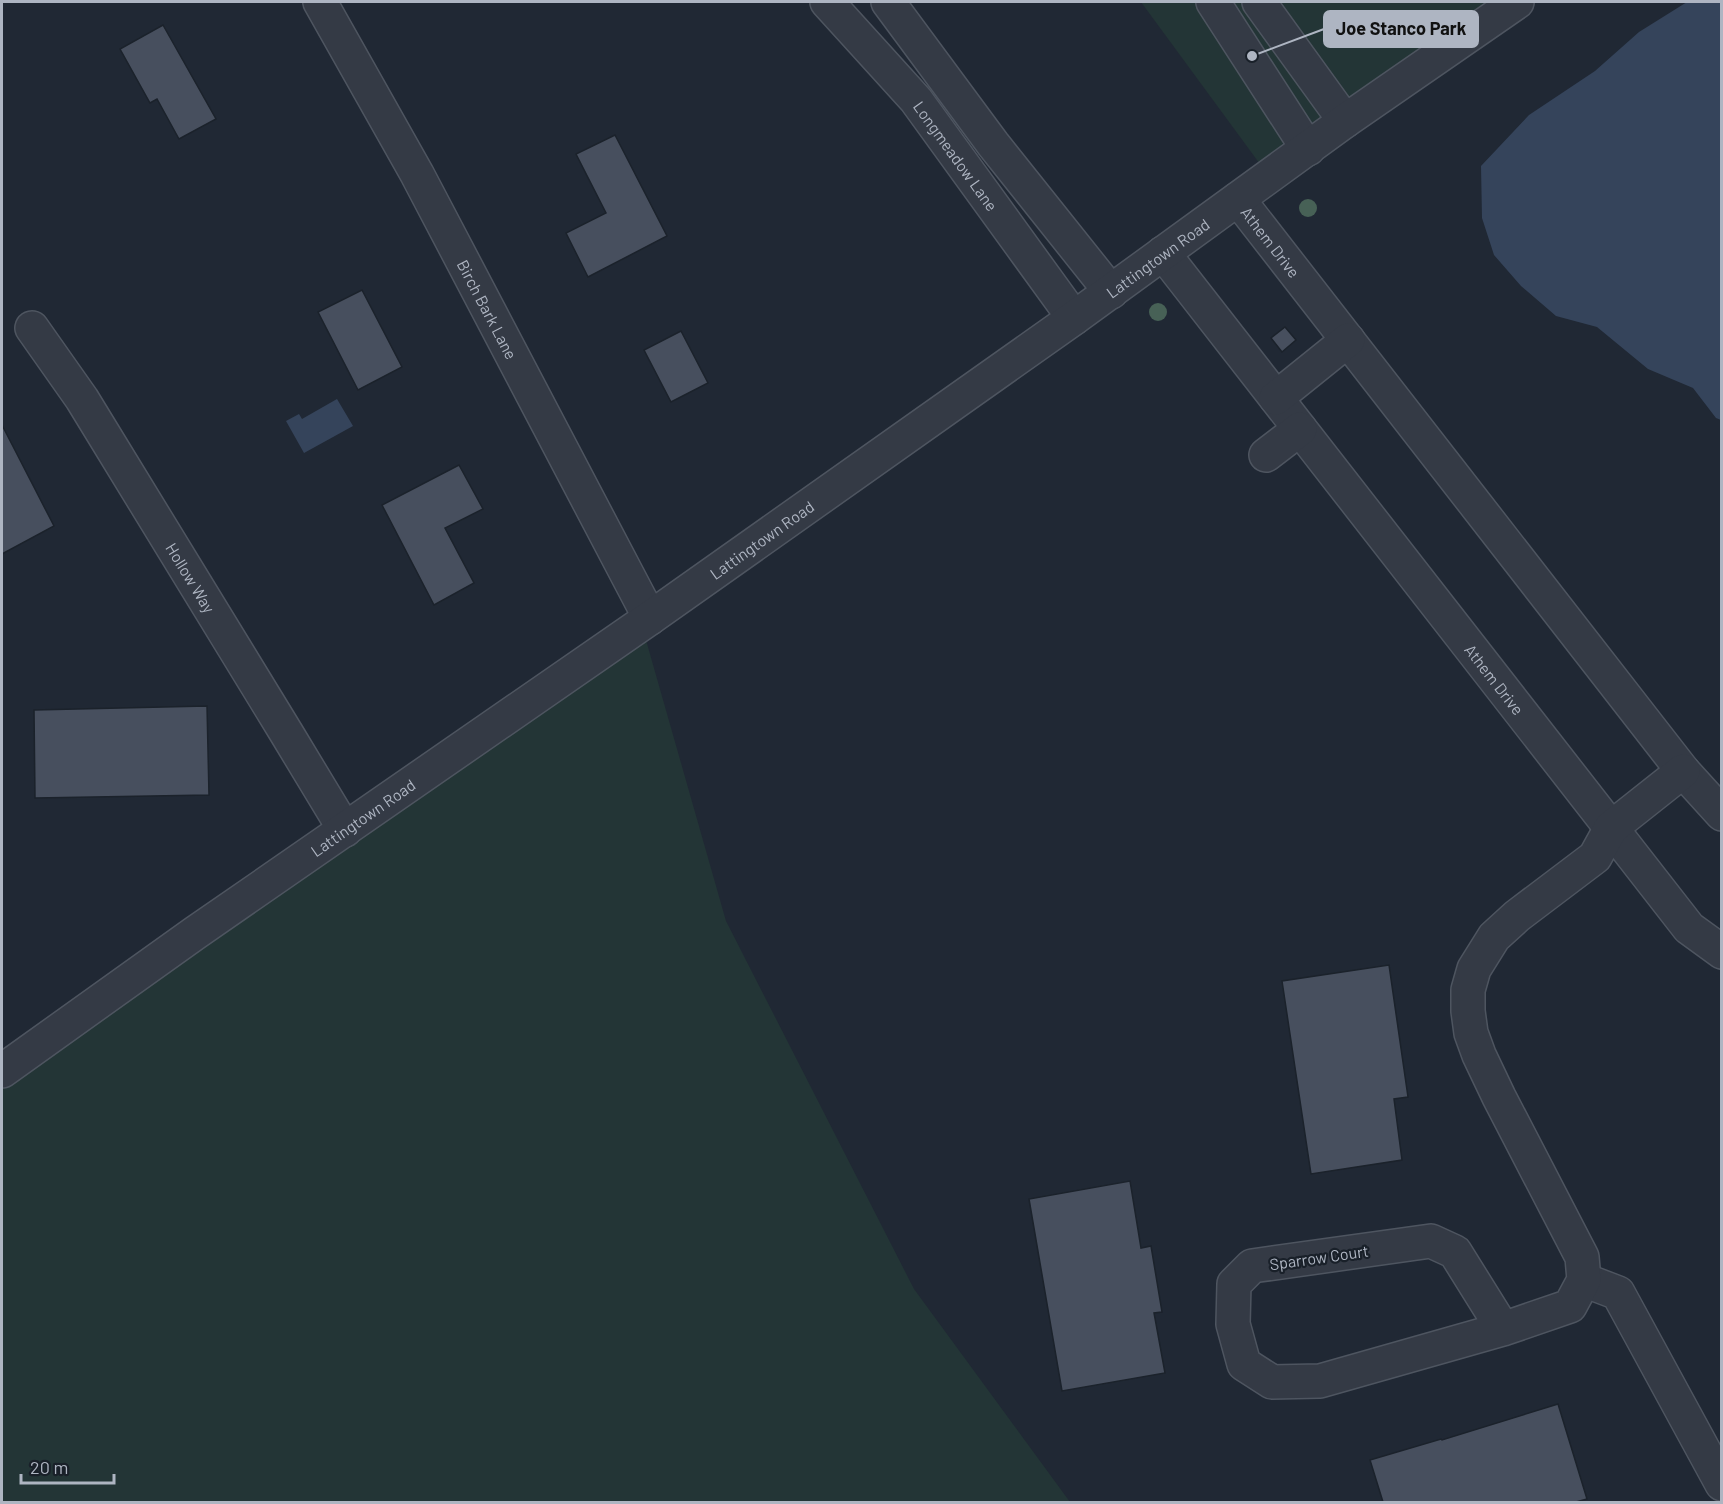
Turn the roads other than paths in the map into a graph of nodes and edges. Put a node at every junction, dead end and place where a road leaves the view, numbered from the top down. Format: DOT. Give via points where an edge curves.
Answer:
graph roads {
  1 [pos="320,2"];
  2 [pos="827,2"];
  3 [pos="888,2"];
  4 [pos="1213,2"];
  5 [pos="1258,2"];
  6 [pos="1516,2"];
  7 [pos="1345,122"];
  8 [pos="1308,149"];
  9 [pos="1238,199"];
  10 [pos="1163,253"];
  11 [pos="1111,292"];
  12 [pos="1074,318"];
  13 [pos="32,328"];
  14 [pos="1348,340"];
  15 [pos="1276,398"];
  16 [pos="1300,429"];
  17 [pos="1266,455"];
  18 [pos="651,618"];
  19 [pos="1683,771"];
  20 [pos="1722,814"];
  21 [pos="1611,828"];
  22 [pos="345,830"];
  23 [pos="1722,952"];
  24 [pos="2,1071"];
  25 [pos="1584,1280"];
  26 [pos="1503,1329"];
  27 [pos="1722,1484"];
  1 -- 18 [label="street, Birch Bark Lane" via="417,174"];
  2 -- 12 [label="street, Longmeadow Lane" via="916,100"];
  3 -- 11 [label="street" via="993,144"];
  4 -- 8 [label="street"];
  5 -- 7 [label="street"];
  6 -- 7 [label="street, Lattingtown Road"];
  7 -- 8 [label="street, Lattingtown Road"];
  8 -- 9 [label="street, Lattingtown Road"];
  9 -- 10 [label="street, Lattingtown Road"];
  9 -- 14 [label="street, Athem Drive"];
  10 -- 11 [label="street, Lattingtown Road"];
  10 -- 15 [label="street, Athem Drive"];
  11 -- 12 [label="street, Lattingtown Road"];
  12 -- 18 [label="street, Lattingtown Road"];
  13 -- 22 [label="street, Hollow Way" via="82,399"];
  14 -- 15 [label="street"];
  14 -- 19 [label="street, Athem Drive"];
  15 -- 16 [label="street, Athem Drive"];
  16 -- 17 [label="street"];
  16 -- 21 [label="street, Athem Drive"];
  18 -- 22 [label="street, Lattingtown Road"];
  19 -- 20 [label="street, Athem Drive"];
  19 -- 21 [label="street"];
  21 -- 23 [label="street, Athem Drive" via="1689,928"];
  21 -- 25 [label="street" via="1595,857 1494,937 1474,969 1468,990 1471,1033 1479,1055 1581,1257"];
  22 -- 24 [label="street, Lattingtown Road"];
  25 -- 26 [label="street, Sparrow Court" via="1570,1306"];
  25 -- 27 [label="street" via="1618,1293"];
  26 -- 26 [label="street, Sparrow Court" via="1320,1381 1272,1382 1244,1364 1233,1324 1234,1284 1252,1266 1431,1241 1455,1252"];
}
